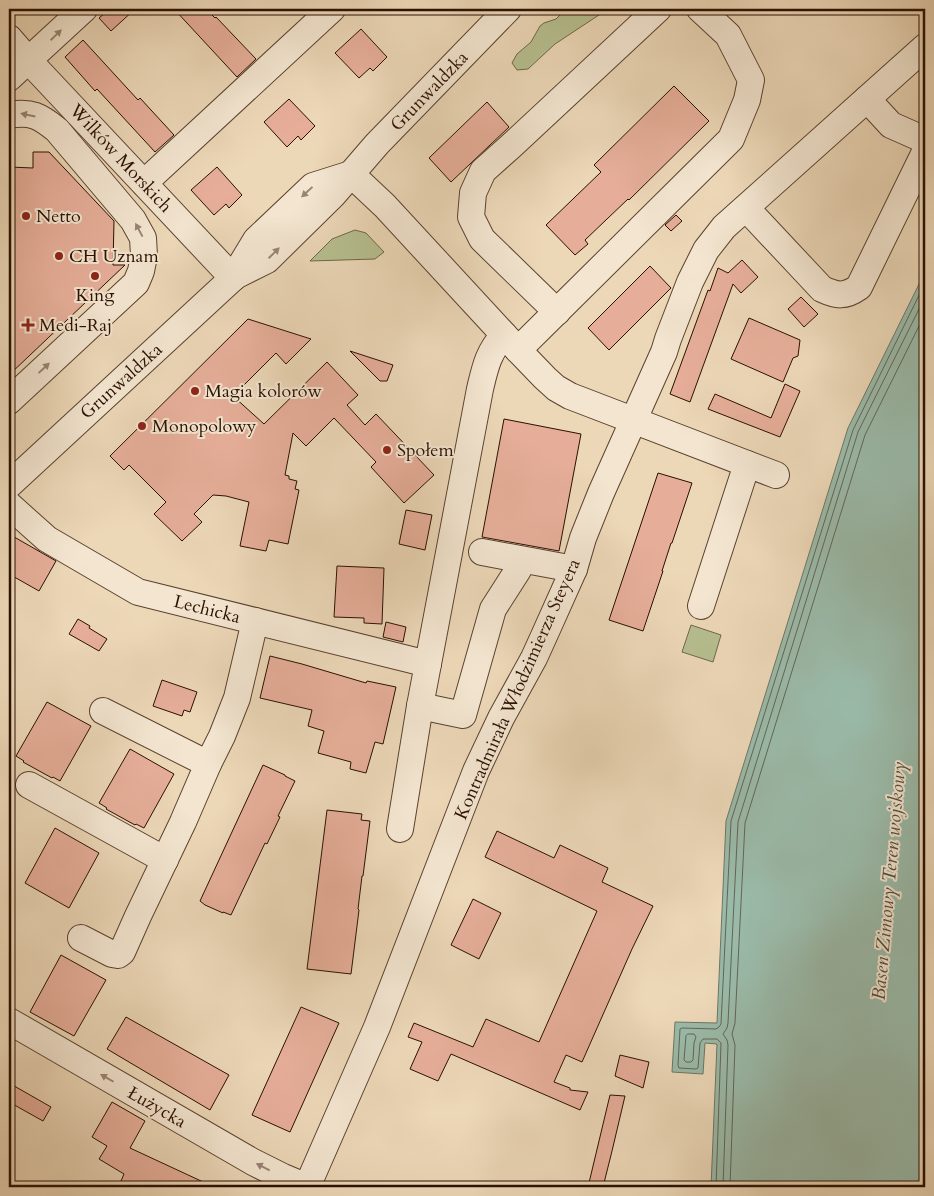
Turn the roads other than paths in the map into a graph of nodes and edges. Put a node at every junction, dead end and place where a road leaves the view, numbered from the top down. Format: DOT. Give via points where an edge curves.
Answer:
graph roads {
  1 [pos="84,9"];
  2 [pos="332,9"];
  3 [pos="508,9"];
  4 [pos="658,9"];
  5 [pos="700,9"];
  6 [pos="9,38"];
  7 [pos="925,47"];
  8 [pos="29,61"];
  9 [pos="9,78"];
  10 [pos="9,86"];
  11 [pos="65,99"];
  12 [pos="868,99"];
  13 [pos="9,115"];
  14 [pos="925,140"];
  15 [pos="925,152"];
  16 [pos="351,174"];
  17 [pos="144,183"];
  18 [pos="746,208"];
  19 [pos="232,278"];
  20 [pos="557,312"];
  21 [pos="511,343"];
  22 [pos="9,401"];
  23 [pos="632,421"];
  24 [pos="747,464"];
  25 [pos="776,475"];
  26 [pos="9,485"];
  27 [pos="9,505"];
  28 [pos="482,552"];
  29 [pos="516,559"];
  30 [pos="574,569"];
  31 [pos="701,606"];
  32 [pos="255,621"];
  33 [pos="428,664"];
  34 [pos="420,706"];
  35 [pos="103,711"];
  36 [pos="208,764"];
  37 [pos="29,786"];
  38 [pos="400,829"];
  39 [pos="165,860"];
  40 [pos="81,938"];
  41 [pos="9,1021"];
  42 [pos="307,1187"];
  8 -- 1 [label="street, one-way"];
  2 -- 17 [label="street"];
  3 -- 16 [label="street, Grunwaldzka"];
  4 -- 20 [label="street" via="483,171 473,193 471,217 482,239"];
  5 -- 20 [label="street" via="728,36 751,80 748,100 731,139"];
  6 -- 8 [label="street, Wilków Morskich"];
  7 -- 12 [label="street, Kontradmirała Włodzimierza Steyera"];
  8 -- 9 [label="street"];
  8 -- 11 [label="street, Wilków Morskich"];
  10 -- 11 [label="street" via="30,86"];
  11 -- 17 [label="street, Wilków Morskich"];
  12 -- 14 [label="street" via="891,126"];
  12 -- 18 [label="street, Kontradmirała Włodzimierza Steyera"];
  22 -- 13 [label="street, one-way" via="136,283 144,256 143,238 133,220 57,130 44,119 31,114"];
  15 -- 18 [label="street" via="859,287 852,293 841,295 822,288"];
  16 -- 19 [label="street, Grunwaldzka" via="313,186 256,240"];
  16 -- 21 [label="street" via="385,206"];
  17 -- 19 [label="street, Wilków Morskich"];
  18 -- 23 [label="street, Kontradmirała Włodzimierza Steyera" via="724,227 706,250"];
  19 -- 26 [label="street, Grunwaldzka"];
  20 -- 21 [label="street"];
  21 -- 23 [label="street" via="556,388"];
  21 -- 33 [label="street" via="497,343 491,352 480,389"];
  23 -- 24 [label="street"];
  23 -- 30 [label="street, Kontradmirała Włodzimierza Steyera" via="601,493"];
  24 -- 25 [label="street"];
  24 -- 31 [label="street"];
  27 -- 32 [label="street, Lechicka" via="47,539 138,592"];
  28 -- 29 [label="street"];
  29 -- 30 [label="street"];
  29 -- 34 [label="street" via="518,570 493,609 463,715"];
  30 -- 42 [label="street, Kontradmirała Włodzimierza Steyera" via="537,651 476,771 377,1027"];
  32 -- 33 [label="street, Lechicka"];
  32 -- 36 [label="street" via="236,698"];
  33 -- 34 [label="street"];
  34 -- 38 [label="street"];
  35 -- 36 [label="street"];
  36 -- 39 [label="street"];
  37 -- 39 [label="street"];
  39 -- 40 [label="street" via="122,952 112,954"];
  42 -- 41 [label="street, Łużycka, one-way" via="253,1162"];
}
